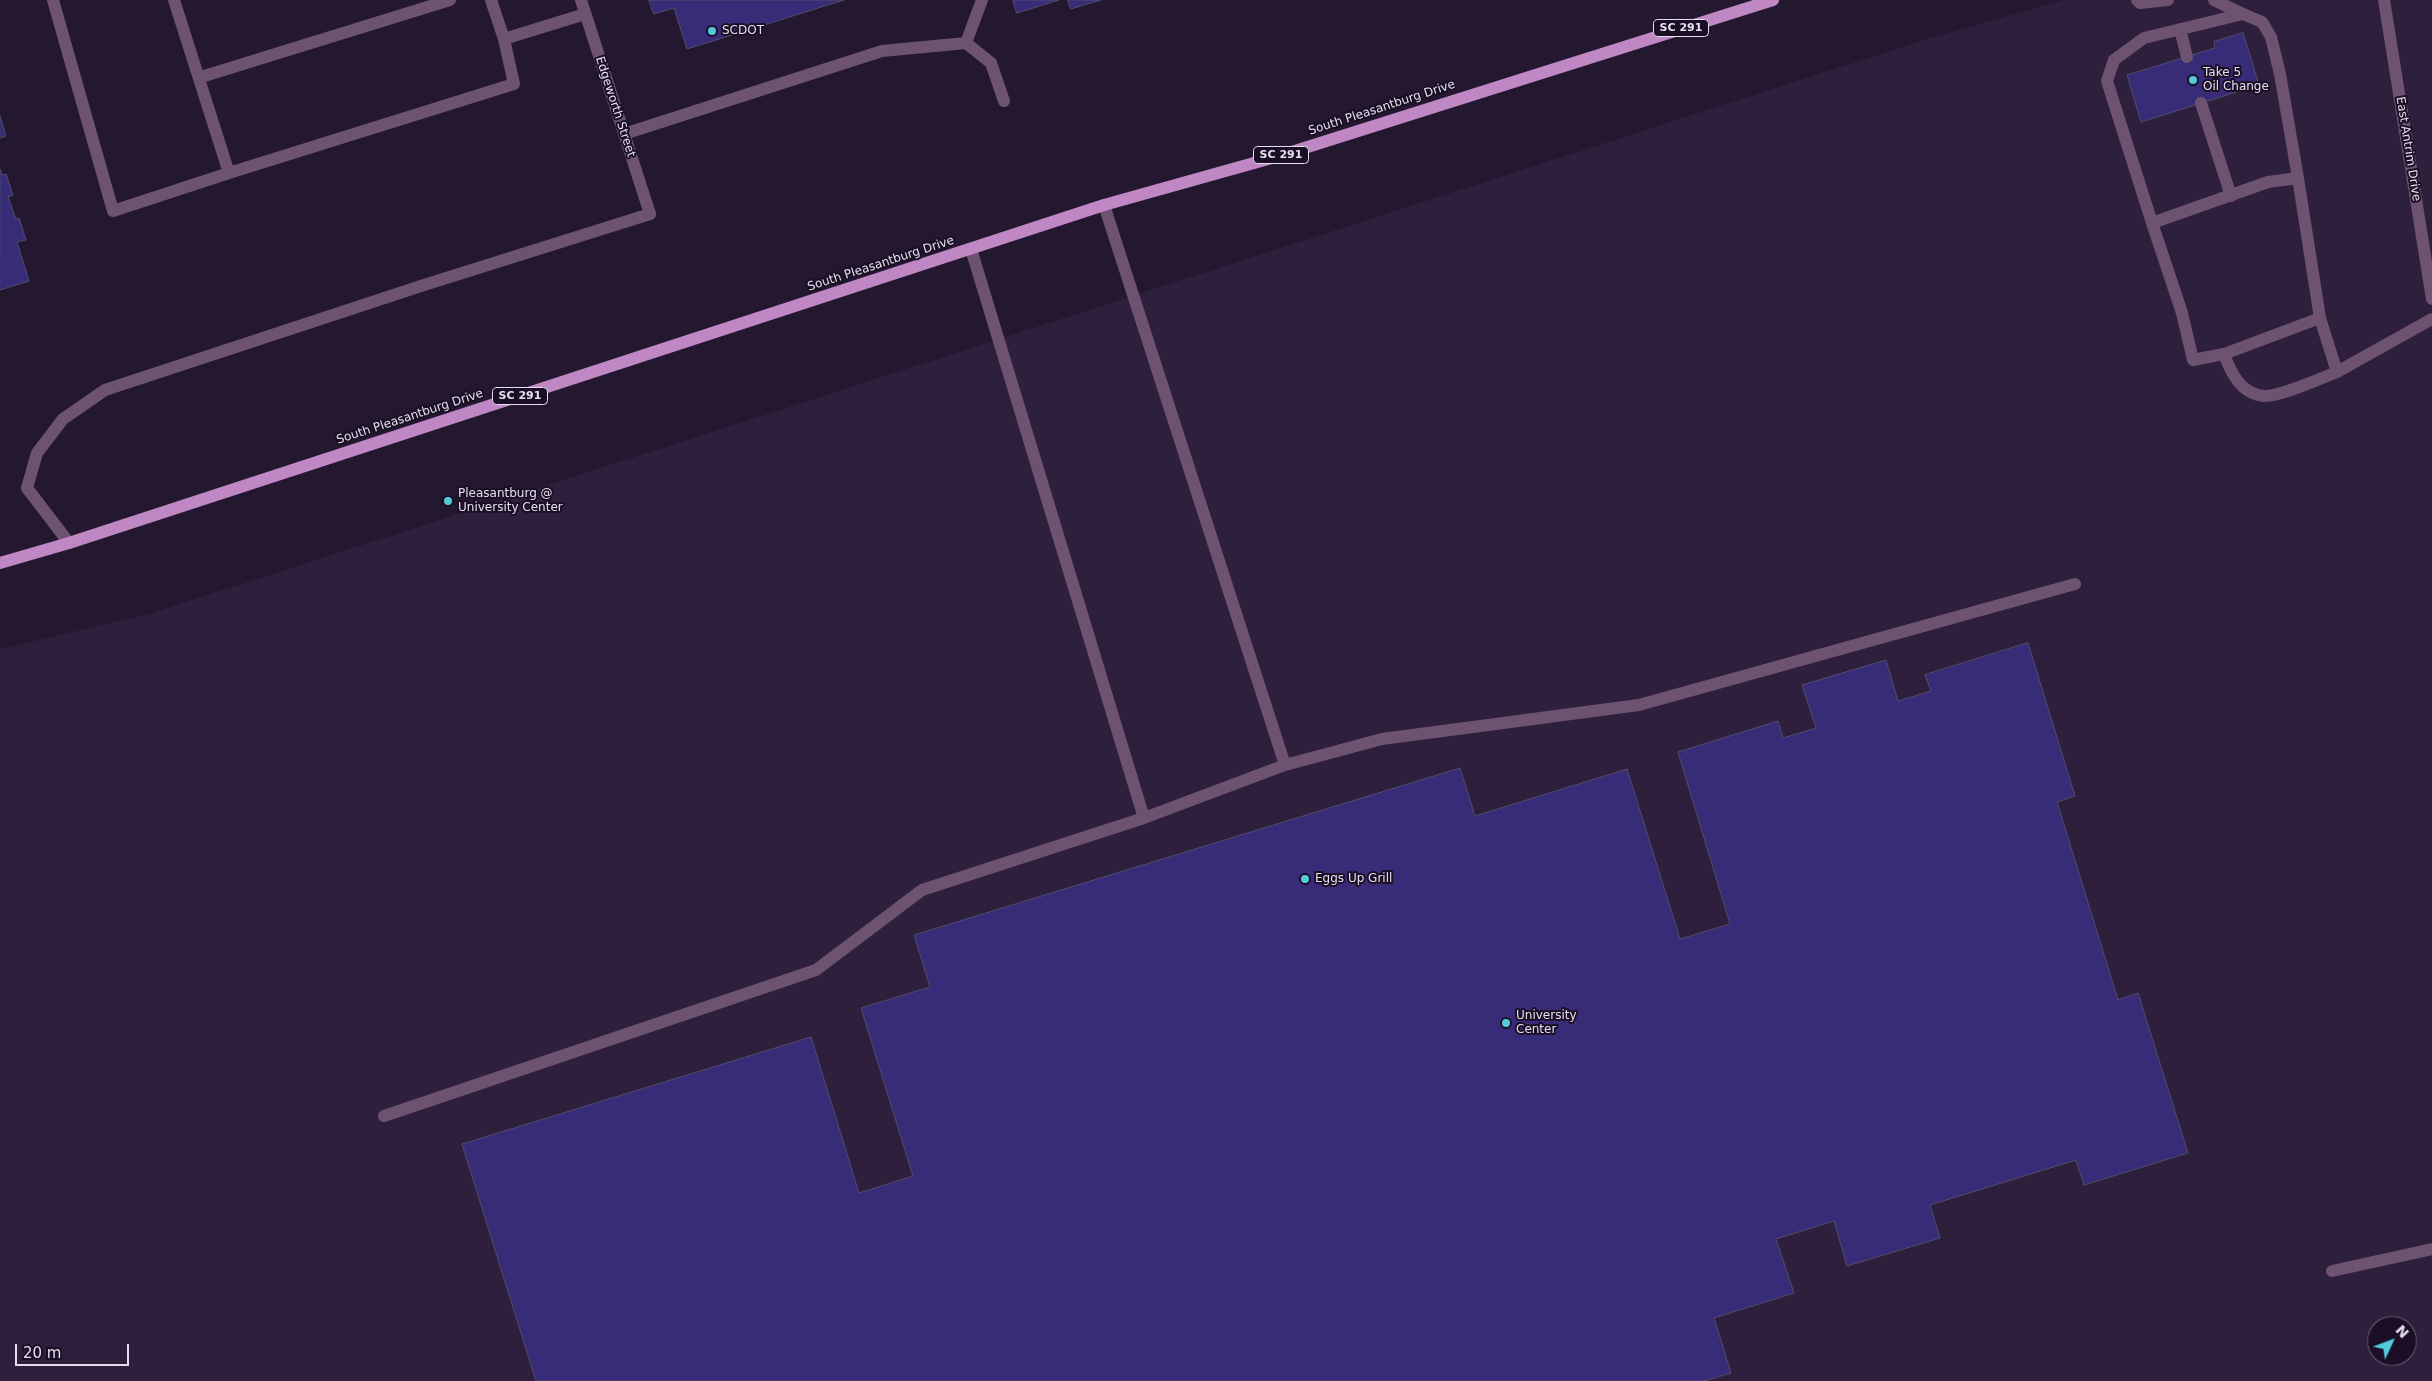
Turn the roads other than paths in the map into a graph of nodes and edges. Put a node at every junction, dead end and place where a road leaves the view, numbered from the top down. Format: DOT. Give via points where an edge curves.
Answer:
graph roads {
  1 [pos="53,0"];
  2 [pos="174,0"];
  3 [pos="450,0"];
  4 [pos="491,0"];
  5 [pos="580,0"];
  6 [pos="982,0"];
  7 [pos="1773,0"];
  8 [pos="2137,0"];
  9 [pos="2168,0"];
  10 [pos="2214,0"];
  11 [pos="2384,0"];
  12 [pos="585,14"];
  13 [pos="2243,14"];
  14 [pos="2180,29"];
  15 [pos="504,39"];
  16 [pos="966,43"];
  17 [pos="2187,57"];
  18 [pos="200,77"];
  19 [pos="1004,101"];
  20 [pos="2201,103"];
  21 [pos="624,134"];
  22 [pos="229,173"];
  23 [pos="2298,178"];
  24 [pos="2230,196"];
  25 [pos="1104,205"];
  26 [pos="2152,223"];
  27 [pos="971,249"];
  28 [pos="2428,254"];
  29 [pos="2432,298"];
  30 [pos="2320,318"];
  31 [pos="2432,319"];
  32 [pos="2224,354"];
  33 [pos="2337,372"];
  34 [pos="69,543"];
  35 [pos="0,563"];
  36 [pos="2076,584"];
  37 [pos="1285,766"];
  38 [pos="1144,818"];
  39 [pos="384,1116"];
  40 [pos="2432,1249"];
  41 [pos="2332,1271"];
  1 -- 22 [label="street" via="113,211"];
  2 -- 18 [label="street"];
  3 -- 18 [label="street"];
  4 -- 15 [label="street"];
  5 -- 12 [label="street, Edgeworth Street"];
  6 -- 16 [label="street"];
  7 -- 25 [label="main road, South Pleasantburg Drive / SC 291" via="1279,156"];
  8 -- 9 [label="street" via="2140,3"];
  10 -- 13 [label="street"];
  11 -- 28 [label="street, East Antrim Drive"];
  12 -- 15 [label="street"];
  12 -- 21 [label="street, Edgeworth Street"];
  13 -- 14 [label="street"];
  13 -- 23 [label="street" via="2262,22 2271,37"];
  14 -- 17 [label="street"];
  14 -- 26 [label="street" via="2144,38 2114,60 2108,81"];
  15 -- 22 [label="street" via="514,84"];
  16 -- 19 [label="street" via="991,63"];
  16 -- 21 [label="street" via="882,51"];
  18 -- 22 [label="street"];
  20 -- 24 [label="street"];
  21 -- 34 [label="street, Edgeworth Street" via="650,214 105,390 63,419 36,453 27,488"];
  23 -- 24 [label="street" via="2268,182"];
  23 -- 30 [label="street"];
  24 -- 26 [label="street"];
  25 -- 27 [label="main road, South Pleasantburg Drive / SC 291"];
  25 -- 37 [label="street"];
  26 -- 32 [label="street" via="2182,313 2193,360"];
  27 -- 34 [label="main road, South Pleasantburg Drive / SC 291"];
  27 -- 38 [label="street"];
  28 -- 29 [label="street, East Antrim Drive"];
  30 -- 32 [label="street"];
  30 -- 33 [label="street"];
  31 -- 33 [label="street"];
  32 -- 33 [label="street" via="2242,387 2264,396 2300,387"];
  34 -- 35 [label="main road, South Pleasantburg Drive / SC 291"];
  36 -- 37 [label="street" via="1639,705 1382,739"];
  37 -- 38 [label="street"];
  38 -- 39 [label="street" via="922,890 816,970"];
  40 -- 41 [label="street"];
}
